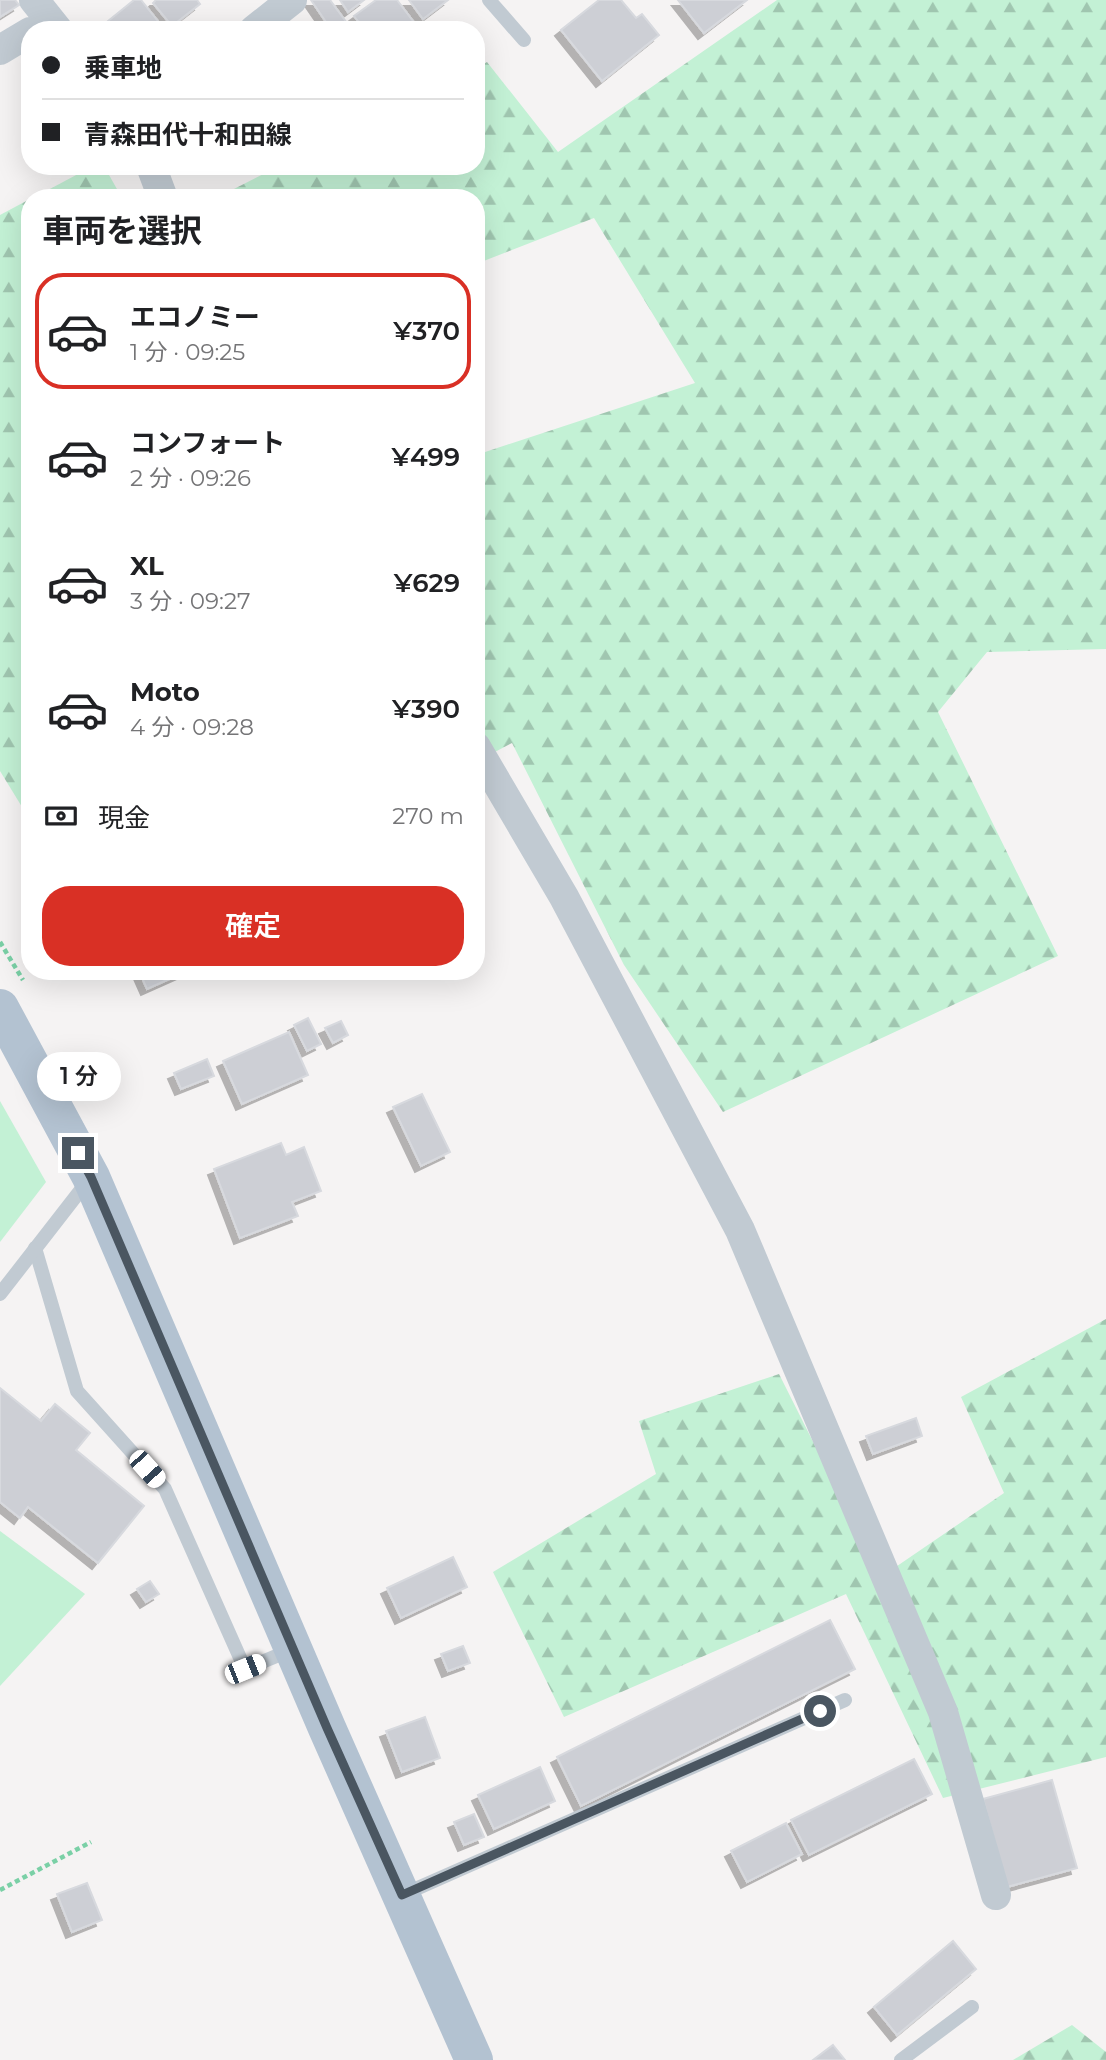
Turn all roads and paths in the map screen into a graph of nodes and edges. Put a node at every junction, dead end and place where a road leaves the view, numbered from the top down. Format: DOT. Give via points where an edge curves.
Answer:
graph roads {
  1 [pos="292,0"];
  2 [pos="489,0"];
  3 [pos="265,21"];
  4 [pos="21,36"];
  5 [pos="524,40"];
  6 [pos="0,50"];
  7 [pos="485,762"];
  8 [pos="0,1008"];
  9 [pos="91,1177"];
  10 [pos="36,1248"];
  11 [pos="0,1294"];
  12 [pos="293,1649"];
  13 [pos="845,1700"];
  14 [pos="92,1842"];
  15 [pos="0,1890"];
  16 [pos="402,1895"];
  17 [pos="996,1895"];
  18 [pos="971,2007"];
  19 [pos="474,2060"];
  20 [pos="901,2060"];
  1 -- 3 [label="street"];
  2 -- 5 [label="lane"];
  4 -- 6 [label="street"];
  7 -- 17 [label="street" via="564,897 740,1230 943,1712"];
  8 -- 9 [label="main road"];
  9 -- 10 [label="lane"];
  9 -- 12 [label="main road"];
  10 -- 11 [label="lane"];
  10 -- 12 [label="lane" via="77,1391 165,1489 245,1669"];
  12 -- 16 [label="main road"];
  13 -- 16 [label="lane"];
  14 -- 15 [label="path"];
  16 -- 19 [label="main road"];
  18 -- 20 [label="lane"];
}
